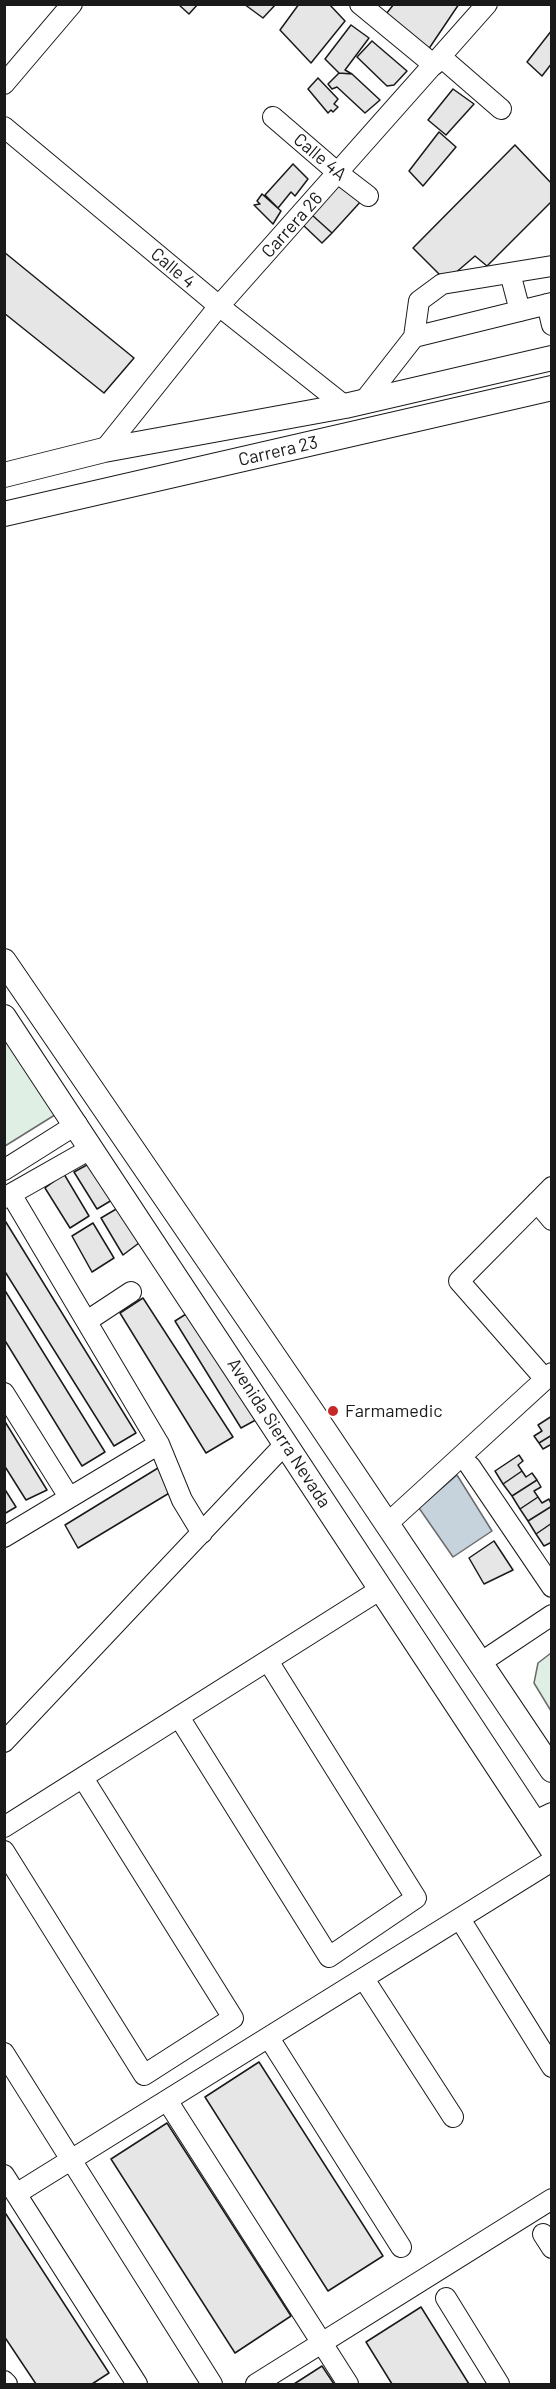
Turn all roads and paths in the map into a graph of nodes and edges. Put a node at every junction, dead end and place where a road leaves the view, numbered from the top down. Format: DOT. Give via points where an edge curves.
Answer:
graph roads {
  1 [pos="72,4"];
  2 [pos="360,4"];
  3 [pos="487,4"];
  4 [pos="437,61"];
  5 [pos="4,84"];
  6 [pos="501,109"];
  7 [pos="273,117"];
  8 [pos="4,127"];
  9 [pos="338,173"];
  10 [pos="368,196"];
  11 [pos="552,266"];
  12 [pos="510,273"];
  13 [pos="549,303"];
  14 [pos="219,306"];
  15 [pos="520,310"];
  16 [pos="552,325"];
  17 [pos="414,337"];
  18 [pos="552,358"];
  19 [pos="552,388"];
  20 [pos="354,404"];
  21 [pos="104,450"];
  22 [pos="4,475"];
  23 [pos="4,514"];
  24 [pos="4,962"];
  25 [pos="4,1017"];
  26 [pos="77,1124"];
  27 [pos="92,1148"];
  28 [pos="4,1170"];
  29 [pos="552,1187"];
  30 [pos="8,1196"];
  31 [pos="537,1202"];
  32 [pos="552,1220"];
  33 [pos="130,1292"];
  34 [pos="87,1321"];
  35 [pos="548,1376"];
  36 [pos="4,1393"];
  37 [pos="286,1443"];
  38 [pos="159,1444"];
  39 [pos="470,1466"];
  40 [pos="69,1497"];
  41 [pos="387,1524"];
  42 [pos="202,1533"];
  43 [pos="4,1537"];
  44 [pos="552,1587"];
  45 [pos="381,1589"];
  46 [pos="552,1615"];
  47 [pos="268,1661"];
  48 [pos="480,1663"];
  49 [pos="179,1717"];
  50 [pos="4,1742"];
  51 [pos="552,1770"];
  52 [pos="83,1778"];
  53 [pos="542,1818"];
  54 [pos="4,1827"];
  55 [pos="552,1850"];
  56 [pos="4,1851"];
  57 [pos="552,1861"];
  58 [pos="459,1919"];
  59 [pos="364,1979"];
  60 [pos="269,2038"];
  61 [pos="4,2053"];
  62 [pos="552,2067"];
  63 [pos="168,2102"];
  64 [pos="453,2117"];
  65 [pos="72,2160"];
  66 [pos="4,2175"];
  67 [pos="16,2194"];
  68 [pos="552,2199"];
  69 [pos="401,2247"];
  70 [pos="446,2298"];
  71 [pos="322,2344"];
  72 [pos="137,2385"];
  73 [pos="212,2385"];
  74 [pos="256,2385"];
  75 [pos="348,2385"];
  76 [pos="499,2385"];
  1 -- 5 [label="street"];
  2 -- 4 [label="street"];
  3 -- 4 [label="street, Carrera 26"];
  4 -- 6 [label="street"];
  4 -- 9 [label="street, Carrera 26"];
  7 -- 9 [label="street, Calle 4A"];
  8 -- 14 [label="street, Calle 4"];
  9 -- 10 [label="street, Calle 4A"];
  9 -- 14 [label="street, Carrera 26"];
  11 -- 12 [label="street"];
  12 -- 15 [label="street"];
  12 -- 17 [label="street" via="442,284 419,301"];
  13 -- 15 [label="street"];
  13 -- 16 [label="street"];
  14 -- 20 [label="street, Calle 4"];
  14 -- 21 [label="street, Carrera 26"];
  15 -- 17 [label="street"];
  17 -- 20 [label="street"];
  18 -- 20 [label="main road, Carrera 23"];
  19 -- 23 [label="main road, Carrera 23"];
  20 -- 21 [label="main road, Carrera 23"];
  21 -- 22 [label="main road, Carrera 23"];
  24 -- 41 [label="main road, Avenida Sierra Nevada"];
  25 -- 26 [label="main road, Avenida Sierra Nevada"];
  26 -- 27 [label="main road, Avenida Sierra Nevada"];
  26 -- 28 [label="street"];
  27 -- 30 [label="street"];
  27 -- 37 [label="main road, Avenida Sierra Nevada"];
  29 -- 31 [label="street"];
  30 -- 34 [label="street"];
  31 -- 32 [label="street"];
  31 -- 35 [label="street" via="459,1281"];
  33 -- 34 [label="street"];
  34 -- 38 [label="street"];
  35 -- 41 [label="street"];
  36 -- 40 [label="street"];
  37 -- 42 [label="street"];
  37 -- 45 [label="main road, Avenida Sierra Nevada"];
  38 -- 40 [label="street"];
  38 -- 42 [label="street" via="182,1500"];
  39 -- 44 [label="street"];
  40 -- 43 [label="street"];
  41 -- 48 [label="main road, Avenida Sierra Nevada"];
  42 -- 50 [label="street"];
  45 -- 47 [label="street"];
  45 -- 53 [label="main road, Avenida Sierra Nevada"];
  46 -- 48 [label="street"];
  47 -- 49 [label="street"];
  47 -- 49 [label="street" via="416,1898 329,1957"];
  48 -- 51 [label="main road, Avenida Sierra Nevada"];
  49 -- 52 [label="street"];
  52 -- 54 [label="street"];
  52 -- 56 [label="street" via="234,2019 144,2075"];
  53 -- 55 [label="main road, Avenida Sierra Nevada"];
  57 -- 58 [label="street"];
  58 -- 59 [label="street"];
  58 -- 62 [label="street"];
  59 -- 60 [label="street"];
  59 -- 64 [label="street"];
  60 -- 63 [label="street"];
  60 -- 69 [label="street"];
  61 -- 65 [label="street"];
  63 -- 65 [label="street"];
  63 -- 71 [label="street"];
  65 -- 67 [label="street"];
  65 -- 73 [label="street"];
  66 -- 67 [label="street"];
  67 -- 72 [label="street"];
  68 -- 71 [label="street"];
  70 -- 76 [label="street"];
  71 -- 74 [label="street"];
  71 -- 75 [label="street"];
}
